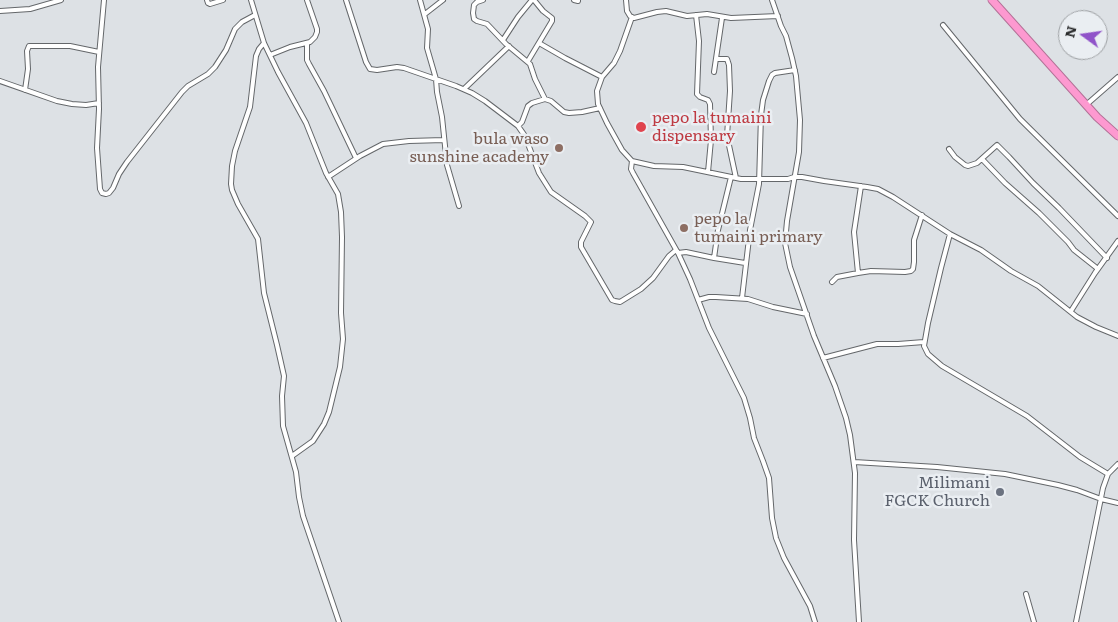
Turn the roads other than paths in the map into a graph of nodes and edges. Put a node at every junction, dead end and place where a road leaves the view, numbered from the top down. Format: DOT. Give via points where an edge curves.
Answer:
graph roads {
  1 [pos="61,0"];
  2 [pos="104,0"];
  3 [pos="206,0"];
  4 [pos="223,0"];
  5 [pos="251,0"];
  6 [pos="307,0"];
  7 [pos="346,0"];
  8 [pos="420,0"];
  9 [pos="443,0"];
  10 [pos="483,0"];
  11 [pos="533,0"];
  12 [pos="626,0"];
  13 [pos="772,0"];
  14 [pos="992,0"];
  15 [pos="0,11"];
  16 [pos="425,14"];
  17 [pos="255,15"];
  18 [pos="696,15"];
  19 [pos="778,16"];
  20 [pos="632,17"];
  21 [pos="722,18"];
  22 [pos="943,25"];
  23 [pos="502,40"];
  24 [pos="264,43"];
  25 [pos="307,43"];
  26 [pos="539,43"];
  27 [pos="509,46"];
  28 [pos="99,52"];
  29 [pos="270,54"];
  30 [pos="716,59"];
  31 [pos="528,61"];
  32 [pos="795,70"];
  33 [pos="714,72"];
  34 [pos="602,77"];
  35 [pos="1118,77"];
  36 [pos="436,79"];
  37 [pos="0,81"];
  38 [pos="464,89"];
  39 [pos="25,90"];
  40 [pos="545,99"];
  41 [pos="99,104"];
  42 [pos="1086,105"];
  43 [pos="600,108"];
  44 [pos="518,126"];
  45 [pos="1118,136"];
  46 [pos="444,140"];
  47 [pos="949,149"];
  48 [pos="356,158"];
  49 [pos="982,159"];
  50 [pos="632,161"];
  51 [pos="708,172"];
  52 [pos="794,176"];
  53 [pos="328,177"];
  54 [pos="733,178"];
  55 [pos="759,179"];
  56 [pos="861,186"];
  57 [pos="459,206"];
  58 [pos="922,215"];
  59 [pos="1118,216"];
  60 [pos="950,234"];
  61 [pos="1118,241"];
  62 [pos="677,252"];
  63 [pos="714,258"];
  64 [pos="1107,258"];
  65 [pos="745,263"];
  66 [pos="1098,269"];
  67 [pos="858,272"];
  68 [pos="832,282"];
  69 [pos="742,298"];
  70 [pos="698,300"];
  71 [pos="1071,311"];
  72 [pos="807,314"];
  73 [pos="1118,336"];
  74 [pos="924,342"];
  75 [pos="823,358"];
  76 [pos="292,456"];
  77 [pos="854,462"];
  78 [pos="1118,464"];
  79 [pos="1108,474"];
  80 [pos="1102,499"];
  81 [pos="1118,503"];
  82 [pos="1026,594"];
  83 [pos="339,622"];
  84 [pos="815,622"];
  85 [pos="859,622"];
  86 [pos="1034,622"];
  87 [pos="1076,622"];
  1 -- 15 [label="street"];
  2 -- 28 [label="street"];
  3 -- 4 [label="street" via="210,4"];
  5 -- 17 [label="street"];
  6 -- 25 [label="street" via="317,32"];
  7 -- 36 [label="street" via="370,69 400,68"];
  8 -- 16 [label="street"];
  9 -- 16 [label="street"];
  10 -- 23 [label="street" via="474,5 474,19 487,24"];
  11 -- 23 [label="street"];
  11 -- 26 [label="street" via="552,20"];
  12 -- 20 [label="street" via="626,11"];
  13 -- 19 [label="street"];
  14 -- 42 [label="highway"];
  16 -- 36 [label="street" via="427,48"];
  17 -- 24 [label="street"];
  17 -- 41 [label="street" via="235,28 215,68 182,92 106,194 100,189 97,153"];
  18 -- 20 [label="street" via="661,11"];
  18 -- 21 [label="street"];
  18 -- 51 [label="street" via="699,41 697,94 710,104"];
  19 -- 21 [label="street"];
  19 -- 32 [label="street"];
  20 -- 34 [label="street" via="614,63"];
  21 -- 30 [label="street"];
  22 -- 59 [label="street" via="1020,119"];
  23 -- 27 [label="street"];
  24 -- 29 [label="street"];
  24 -- 76 [label="street" via="256,56 250,107 234,158 230,184 258,238 264,293 283,368 282,412"];
  25 -- 29 [label="street"];
  25 -- 48 [label="street" via="307,60"];
  26 -- 31 [label="street"];
  26 -- 34 [label="street"];
  27 -- 31 [label="street"];
  27 -- 38 [label="street"];
  28 -- 39 [label="street" via="70,46 29,46"];
  28 -- 41 [label="street"];
  29 -- 53 [label="street" via="306,122"];
  30 -- 33 [label="street"];
  30 -- 54 [label="street" via="727,60 730,65 727,136"];
  31 -- 40 [label="street"];
  32 -- 52 [label="street" via="800,130"];
  32 -- 55 [label="street" via="773,74 767,86 761,115"];
  34 -- 43 [label="street" via="597,90"];
  35 -- 42 [label="street"];
  36 -- 38 [label="street"];
  36 -- 46 [label="street"];
  37 -- 39 [label="street"];
  38 -- 44 [label="street"];
  39 -- 41 [label="street" via="72,104"];
  40 -- 43 [label="street" via="567,112"];
  40 -- 44 [label="street" via="528,106"];
  42 -- 45 [label="highway"];
  43 -- 50 [label="street" via="622,150"];
  44 -- 62 [label="street" via="551,192 591,222 581,247 612,300 620,302 635,293 647,284 669,256"];
  46 -- 48 [label="street" via="387,143"];
  46 -- 57 [label="street" via="447,165"];
  47 -- 49 [label="street" via="966,166"];
  48 -- 53 [label="street"];
  49 -- 64 [label="street" via="997,145"];
  49 -- 66 [label="street" via="1074,250"];
  50 -- 51 [label="street"];
  50 -- 62 [label="street" via="633,174"];
  51 -- 54 [label="street"];
  52 -- 55 [label="street"];
  52 -- 56 [label="street"];
  52 -- 72 [label="street" via="785,243"];
  53 -- 76 [label="street" via="338,194 341,212 342,355 324,424 313,441"];
  54 -- 55 [label="street"];
  54 -- 63 [label="street" via="718,230"];
  55 -- 65 [label="street"];
  56 -- 58 [label="street" via="888,194"];
  56 -- 67 [label="street" via="854,232"];
  58 -- 60 [label="street"];
  58 -- 67 [label="street" via="914,240 912,270"];
  60 -- 71 [label="street" via="1038,286"];
  60 -- 74 [label="street"];
  61 -- 64 [label="street"];
  62 -- 63 [label="street"];
  62 -- 70 [label="street"];
  63 -- 65 [label="street"];
  64 -- 66 [label="street"];
  65 -- 69 [label="street"];
  66 -- 71 [label="street"];
  67 -- 68 [label="street" via="837,277"];
  69 -- 70 [label="street"];
  69 -- 72 [label="street"];
  70 -- 84 [label="street" via="744,398 769,478 776,538"];
  71 -- 73 [label="street"];
  72 -- 75 [label="street"];
  74 -- 75 [label="street" via="877,344"];
  74 -- 79 [label="street" via="925,350 937,363 1027,416"];
  75 -- 77 [label="street" via="846,418"];
  76 -- 83 [label="street" via="303,516"];
  77 -- 80 [label="street" via="1005,474 1058,485"];
  77 -- 85 [label="street"];
  78 -- 79 [label="street"];
  79 -- 80 [label="street"];
  80 -- 81 [label="street"];
  80 -- 87 [label="street"];
  82 -- 86 [label="street"];
}
